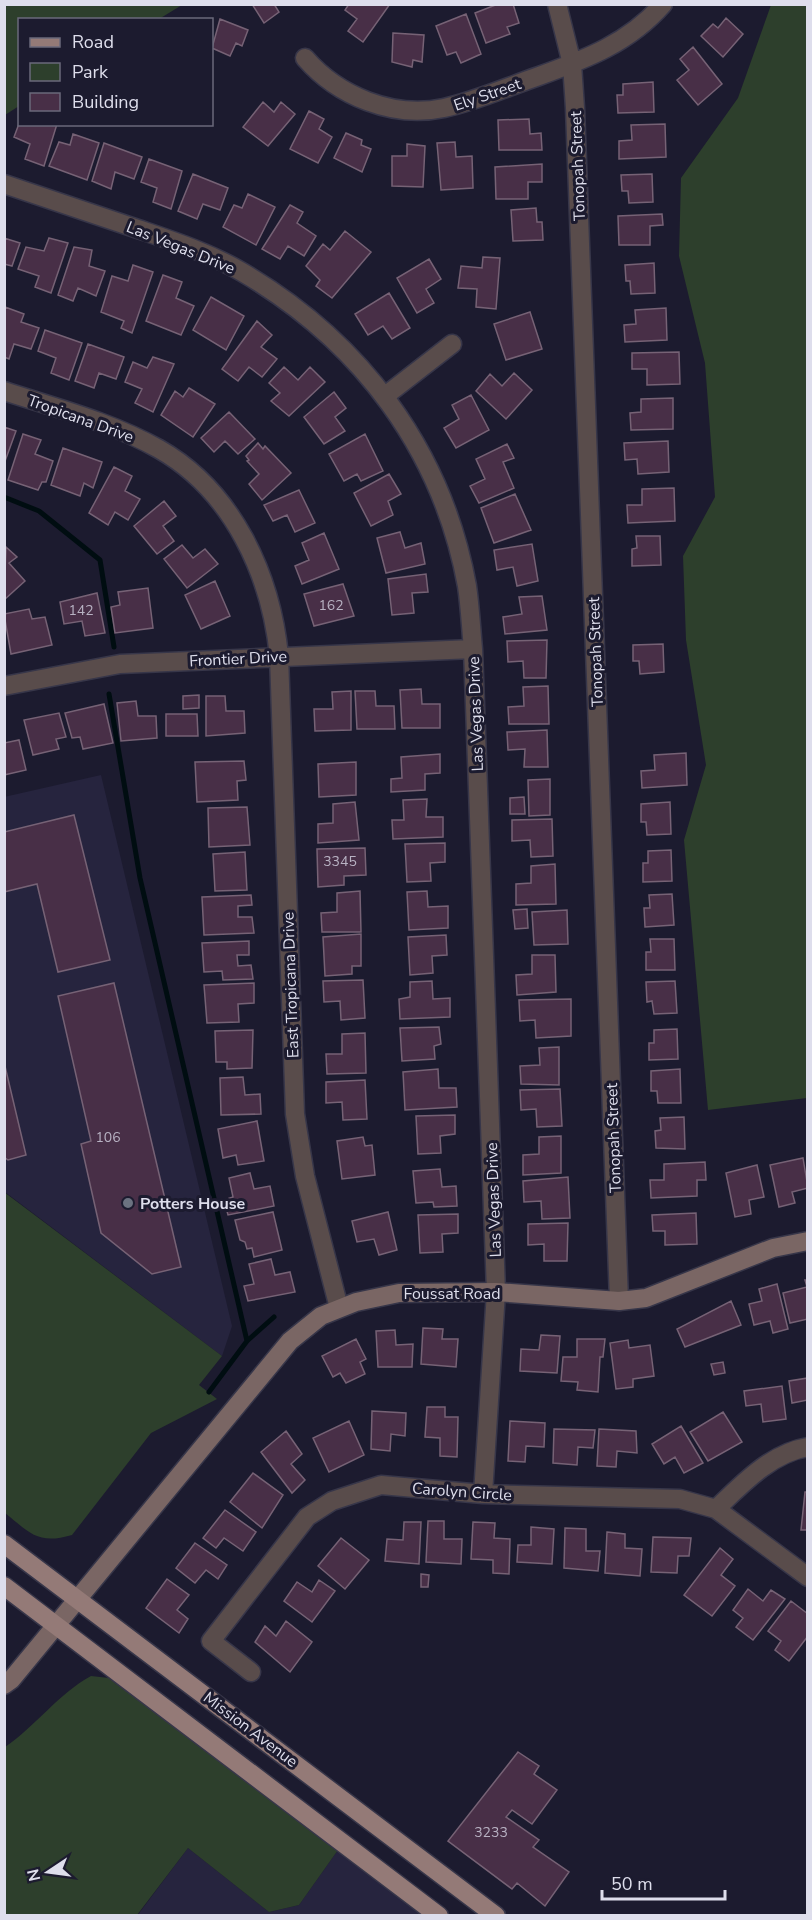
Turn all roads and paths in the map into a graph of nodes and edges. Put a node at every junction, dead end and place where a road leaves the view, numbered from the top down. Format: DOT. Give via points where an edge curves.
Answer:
graph roads {
  1 [pos="557,4"];
  2 [pos="663,4"];
  3 [pos="305,58"];
  4 [pos="572,64"];
  5 [pos="4,184"];
  6 [pos="452,344"];
  7 [pos="4,391"];
  8 [pos="385,396"];
  9 [pos="472,649"];
  10 [pos="279,656"];
  11 [pos="4,686"];
  12 [pos="807,1241"];
  13 [pos="496,1292"];
  14 [pos="619,1301"];
  15 [pos="339,1308"];
  16 [pos="807,1447"];
  17 [pos="483,1494"];
  18 [pos="716,1509"];
  19 [pos="4,1544"];
  20 [pos="807,1577"];
  21 [pos="4,1586"];
  22 [pos="76,1599"];
  23 [pos="56,1626"];
  24 [pos="251,1672"];
  25 [pos="4,1685"];
  26 [pos="439,1916"];
  27 [pos="496,1916"];
  1 -- 4 [label="street, Tonopah Street"];
  2 -- 4 [label="street, Ely Street" via="646,24 625,39"];
  3 -- 4 [label="street, Ely Street" via="320,75 352,95 383,107 414,111 442,109 474,100"];
  4 -- 14 [label="street, Tonopah Street"];
  5 -- 8 [label="street, Las Vegas Drive" via="184,245 241,271 307,315 349,352"];
  6 -- 8 [label="street"];
  7 -- 10 [label="street, Tropicana Drive" via="107,424 160,450 196,477 231,516 259,565 276,626"];
  8 -- 9 [label="street, Las Vegas Drive" via="418,446 449,518 467,586"];
  9 -- 10 [label="street, Frontier Drive"];
  9 -- 13 [label="street, Las Vegas Drive"];
  10 -- 11 [label="street, Frontier Drive" via="120,664"];
  10 -- 15 [label="street, East Tropicana Drive" via="295,1114 305,1176"];
  12 -- 14 [label="main road, Foussat Road" via="773,1248 646,1298"];
  13 -- 14 [label="main road, Foussat Road"];
  13 -- 15 [label="main road, Foussat Road" via="399,1293"];
  13 -- 17 [label="street, Las Vegas Drive"];
  15 -- 22 [label="main road, Foussat Road" via="321,1316 290,1341"];
  16 -- 18 [label="street" via="783,1455 751,1476"];
  17 -- 18 [label="street, Carolyn Circle" via="680,1499"];
  17 -- 24 [label="street, Carolyn Circle" via="381,1485 332,1501 307,1517 211,1641"];
  18 -- 20 [label="street, Carolyn Circle"];
  19 -- 22 [label="main road, Mission Avenue"];
  21 -- 23 [label="main road"];
  22 -- 23 [label="main road, Foussat Road"];
  22 -- 27 [label="main road, Mission Avenue"];
  23 -- 25 [label="main road, Foussat Road"];
  23 -- 26 [label="main road"];
}
